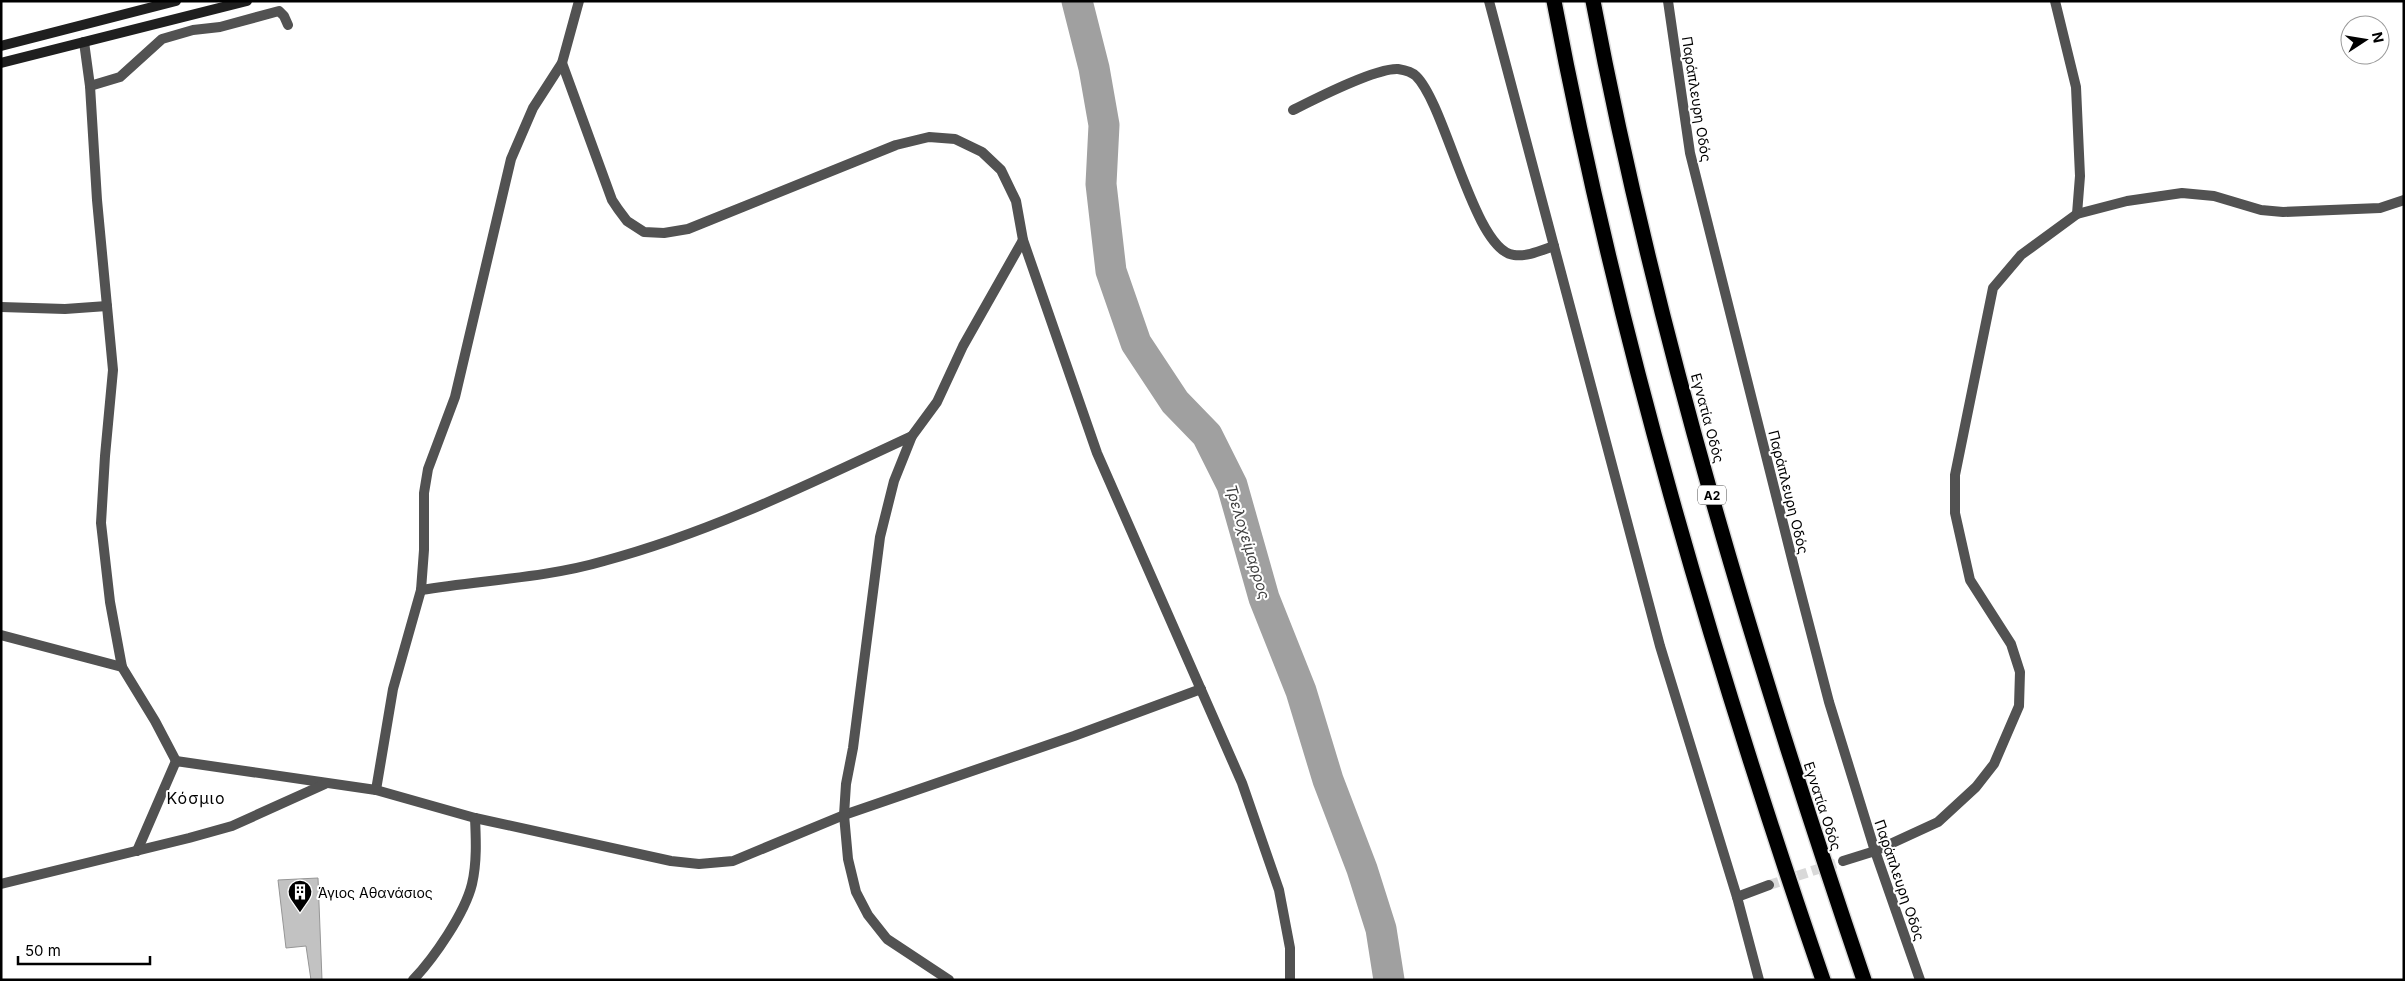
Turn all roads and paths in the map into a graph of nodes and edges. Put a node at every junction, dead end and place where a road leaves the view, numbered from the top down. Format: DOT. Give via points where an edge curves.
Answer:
graph roads {
  1 [pos="176,1"];
  2 [pos="247,1"];
  3 [pos="579,1"];
  4 [pos="1489,1"];
  5 [pos="1554,1"];
  6 [pos="1593,1"];
  7 [pos="1668,1"];
  8 [pos="2055,1"];
  9 [pos="159,24"];
  10 [pos="288,25"];
  11 [pos="162,39"];
  12 [pos="84,42"];
  13 [pos="1,46"];
  14 [pos="1,63"];
  15 [pos="562,63"];
  16 [pos="90,86"];
  17 [pos="1293,110"];
  18 [pos="2404,200"];
  19 [pos="2078,214"];
  20 [pos="1023,240"];
  21 [pos="1554,246"];
  22 [pos="107,306"];
  23 [pos="1,307"];
  24 [pos="912,436"];
  25 [pos="421,590"];
  26 [pos="1,635"];
  27 [pos="122,667"];
  28 [pos="1201,688"];
  29 [pos="176,761"];
  30 [pos="326,783"];
  31 [pos="376,790"];
  32 [pos="844,815"];
  33 [pos="475,818"];
  34 [pos="137,851"];
  35 [pos="1875,851"];
  36 [pos="1843,861"];
  37 [pos="1,884"];
  38 [pos="1769,885"];
  39 [pos="1737,896"];
  40 [pos="413,980"];
  41 [pos="949,980"];
  42 [pos="1290,980"];
  43 [pos="1758,980"];
  44 [pos="1823,980"];
  45 [pos="1864,980"];
  46 [pos="1920,980"];
  1 -- 13 [label="main road"];
  2 -- 9 [label="main road"];
  3 -- 15 [label="street"];
  4 -- 21 [label="street"];
  5 -- 44 [label="highway" via="1611,265 1662,462 1720,663"];
  6 -- 45 [label="highway, Εγνατία Οδός / Α2" via="1648,255 1702,460 1756,649"];
  7 -- 35 [label="street, Παράπλευρη Οδός" via="1690,153 1794,567"];
  8 -- 19 [label="street" via="2076,87 2080,176"];
  9 -- 11 [label="street"];
  9 -- 12 [label="main road"];
  10 -- 11 [label="street" via="279,11"];
  11 -- 16 [label="street" via="120,77"];
  12 -- 14 [label="main road"];
  12 -- 16 [label="street"];
  15 -- 20 [label="street" via="612,200 628,221 644,232 664,234 688,228 896,145 930,137 955,139 982,152 1001,170 1016,201"];
  15 -- 25 [label="street" via="529,117 509,166 455,397 433,453 426,481"];
  16 -- 22 [label="street"];
  17 -- 21 [label="street" via="1326,93 1377,74 1397,69 1414,74 1422,83 1492,239 1513,256"];
  18 -- 19 [label="street" via="2380,208 2283,212 2261,210 2214,196 2182,193 2127,201"];
  19 -- 35 [label="street" via="2021,255 1994,288 1955,475 1955,513 1970,580 2011,644 2020,672 2019,706 1994,764 1976,787 1938,822"];
  20 -- 24 [label="street" via="963,346 936,402"];
  20 -- 28 [label="street" via="1097,453"];
  21 -- 39 [label="street" via="1660,646"];
  22 -- 23 [label="street"];
  22 -- 27 [label="street" via="113,370 102,523 110,602"];
  24 -- 25 [label="street" via="784,496 673,540 602,562 530,576"];
  24 -- 32 [label="street" via="894,481 880,537"];
  25 -- 31 [label="street" via="393,688"];
  26 -- 27 [label="street"];
  27 -- 29 [label="street"];
  28 -- 32 [label="street" via="1074,736"];
  28 -- 42 [label="street" via="1242,783 1278,890 1290,948"];
  29 -- 30 [label="street"];
  29 -- 34 [label="street"];
  30 -- 31 [label="street"];
  30 -- 34 [label="street" via="232,826"];
  31 -- 33 [label="street"];
  32 -- 33 [label="street" via="733,861 699,864 671,861"];
  32 -- 41 [label="street" via="848,859 856,892 868,915 893,943"];
  33 -- 40 [label="street" via="472,885 454,924 429,963"];
  34 -- 37 [label="street"];
  35 -- 36 [label="street"];
  35 -- 46 [label="street, Παράπλευρη Οδός"];
  38 -- 39 [label="street"];
  39 -- 43 [label="street"];
}
